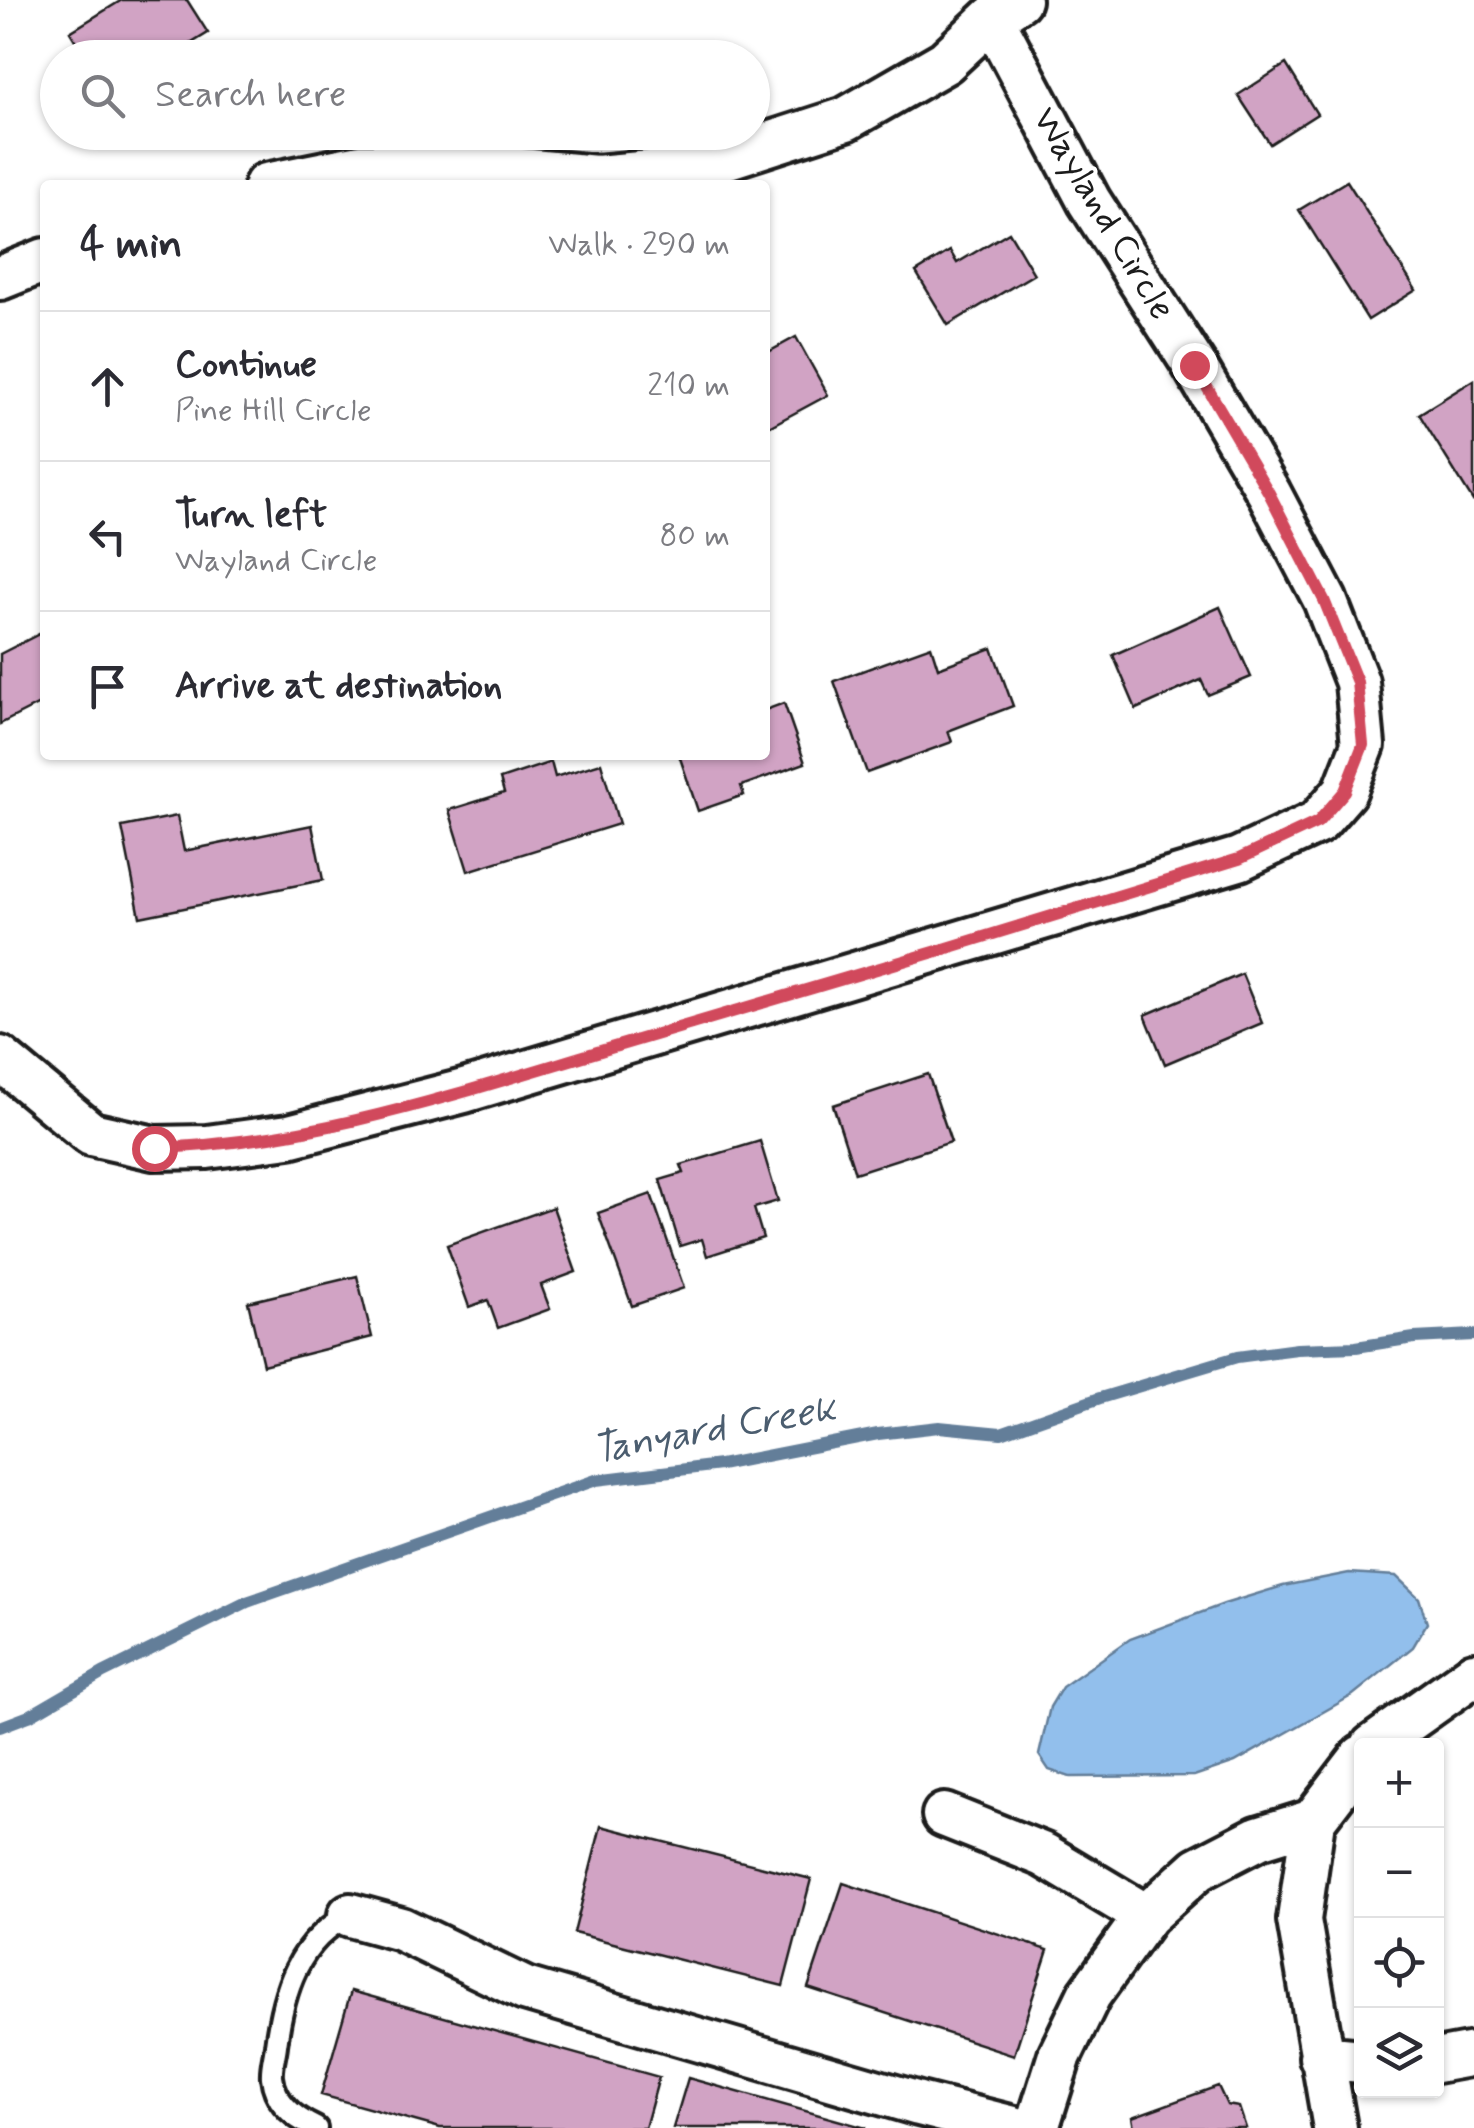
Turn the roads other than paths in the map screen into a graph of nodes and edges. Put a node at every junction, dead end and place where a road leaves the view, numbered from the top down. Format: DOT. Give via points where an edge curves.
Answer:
graph roads {
  1 [pos="1006,9"];
  2 [pos="770,144"];
  3 [pos="750,150"];
  4 [pos="291,180"];
  5 [pos="40,262"];
  6 [pos="0,278"];
  7 [pos="0,1058"];
  8 [pos="1474,1674"];
  9 [pos="1384,1738"];
  10 [pos="1354,1766"];
  11 [pos="944,1815"];
  12 [pos="1312,1821"];
  13 [pos="350,1914"];
  14 [pos="1146,1916"];
  15 [pos="1474,2054"];
  16 [pos="1341,2059"];
  17 [pos="1444,2059"];
  18 [pos="316,2128"];
  19 [pos="1014,2128"];
  20 [pos="1038,2128"];
  21 [pos="1334,2128"];
  1 -- 2 [label="street" via="945,62 846,119"];
  1 -- 7 [label="street, Wayland Circle" via="1089,201 1269,493 1357,682 1363,745 1345,791 1318,822 1239,859 464,1091 289,1136 154,1148 91,1134"];
  3 -- 4 [label="street" via="694,168 597,177 476,166 360,166"];
  5 -- 6 [label="street"];
  8 -- 9 [label="street"];
  10 -- 12 [label="street"];
  11 -- 14 [label="street" via="1044,1855"];
  12 -- 14 [label="street" via="1198,1868"];
  12 -- 16 [label="street" via="1299,1920"];
  13 -- 18 [label="lane" via="328,1925 300,1959 281,2008 272,2077 292,2116"];
  13 -- 19 [label="street" via="401,1929 525,1989"];
  14 -- 20 [label="street" via="1089,1995 1060,2055"];
  15 -- 17 [label="street"];
  16 -- 21 [label="street"];
}
